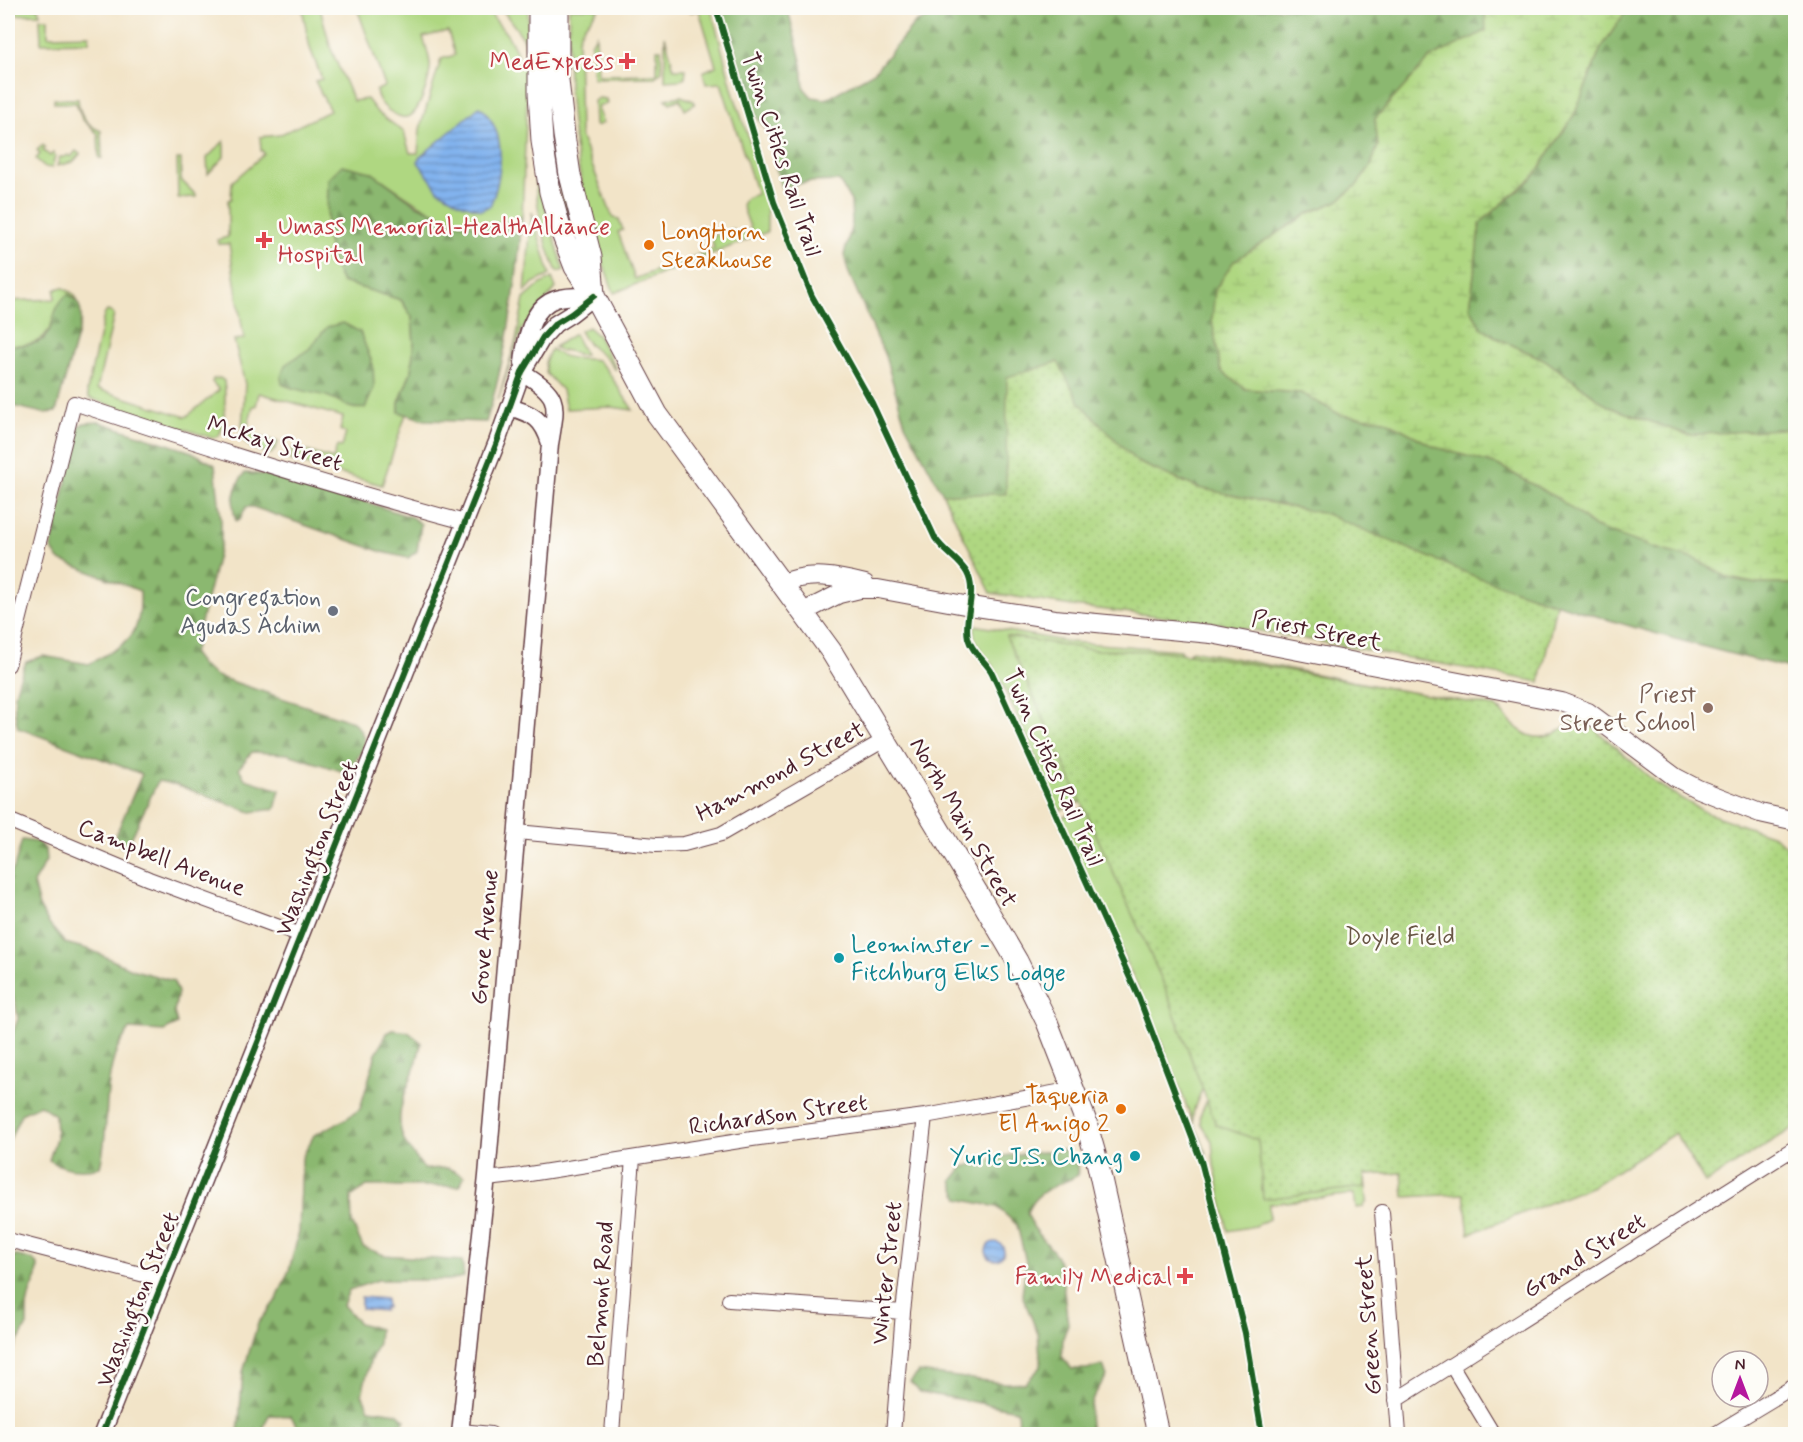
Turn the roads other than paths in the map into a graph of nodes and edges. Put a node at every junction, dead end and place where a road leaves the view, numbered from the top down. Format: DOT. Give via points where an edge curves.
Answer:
graph roads {
  1 [pos="539,8"];
  2 [pos="558,8"];
  3 [pos="594,296"];
  4 [pos="522,372"];
  5 [pos="510,407"];
  6 [pos="550,444"];
  7 [pos="465,522"];
  8 [pos="782,584"];
  9 [pos="878,589"];
  10 [pos="803,612"];
  11 [pos="13,623"];
  12 [pos="8,665"];
  13 [pos="886,739"];
  14 [pos="8,819"];
  15 [pos="1796,821"];
  16 [pos="517,832"];
  17 [pos="301,935"];
  18 [pos="1074,1089"];
  19 [pos="925,1116"];
  20 [pos="1796,1147"];
  21 [pos="633,1158"];
  22 [pos="487,1179"];
  23 [pos="1382,1212"];
  24 [pos="8,1240"];
  25 [pos="164,1280"];
  26 [pos="729,1300"];
  27 [pos="903,1312"];
  28 [pos="1452,1366"];
  29 [pos="1796,1385"];
  30 [pos="1396,1400"];
  31 [pos="460,1433"];
  32 [pos="102,1434"];
  33 [pos="491,1434"];
  34 [pos="612,1434"];
  35 [pos="893,1434"];
  36 [pos="1158,1434"];
  37 [pos="1399,1434"];
  38 [pos="1493,1434"];
  39 [pos="1715,1434"];
  1 -- 3 [label="main road, North Main Street" via="539,93 546,171 560,228 575,267"];
  2 -- 3 [label="main road, North Main Street" via="558,80 563,127 570,175 591,257"];
  3 -- 4 [label="street, Washington Street" via="550,329"];
  3 -- 8 [label="main road, North Main Street" via="657,414"];
  4 -- 5 [label="street, Washington Street"];
  4 -- 6 [label="street, Grove Avenue" via="545,386 554,401"];
  5 -- 6 [label="street" via="536,417"];
  5 -- 7 [label="street, Washington Street"];
  6 -- 16 [label="street, Grove Avenue"];
  7 -- 11 [label="street, McKay Street" via="230,454 74,403"];
  7 -- 17 [label="street, Washington Street"];
  8 -- 9 [label="main road" via="799,577 817,576"];
  8 -- 10 [label="main road, North Main Street"];
  9 -- 10 [label="main road, Priest Street" via="839,594"];
  9 -- 15 [label="main road, Priest Street" via="1055,619 1211,634 1562,702 1588,712 1675,777 1698,789 1760,813"];
  10 -- 13 [label="main road, North Main Street"];
  11 -- 12 [label="street"];
  13 -- 16 [label="street, Hammond Street" via="721,834 695,841 656,845"];
  13 -- 18 [label="main road, North Main Street" via="1017,961"];
  14 -- 17 [label="street, Campbell Avenue" via="149,879"];
  16 -- 22 [label="street, Grove Avenue"];
  17 -- 25 [label="street, Washington Street"];
  18 -- 19 [label="street, Richardson Street"];
  18 -- 36 [label="main road, North Main Street" via="1097,1161"];
  19 -- 21 [label="street, Richardson Street"];
  19 -- 27 [label="street, Winter Street"];
  20 -- 28 [label="street, Grand Street"];
  21 -- 22 [label="street, Richardson Street"];
  21 -- 34 [label="street, Belmont Road"];
  22 -- 31 [label="street, Grove Avenue"];
  23 -- 30 [label="street, Green Street"];
  24 -- 25 [label="street"];
  25 -- 32 [label="street, Washington Street"];
  26 -- 27 [label="street"];
  27 -- 35 [label="street, Winter Street"];
  28 -- 30 [label="street, Grand Street"];
  28 -- 38 [label="street"];
  29 -- 39 [label="street"];
  30 -- 37 [label="street, Green Street"];
  31 -- 33 [label="street"];
}
